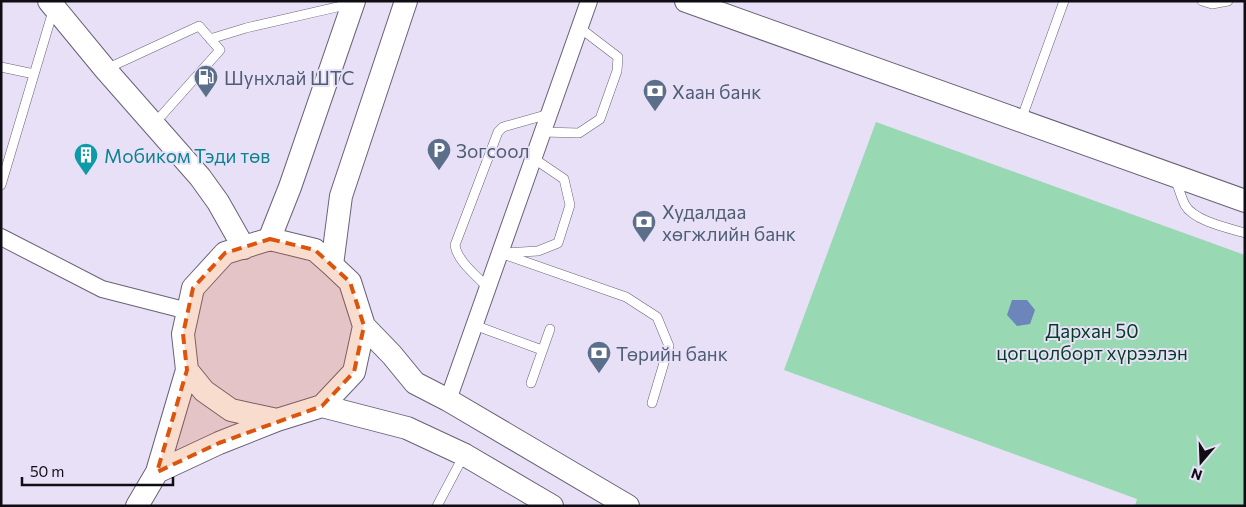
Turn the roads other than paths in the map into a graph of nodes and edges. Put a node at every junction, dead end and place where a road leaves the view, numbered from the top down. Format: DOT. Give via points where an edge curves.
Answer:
graph roads {
  1 [pos="406,1"];
  2 [pos="589,1"];
  3 [pos="686,1"];
  4 [pos="1064,1"];
  5 [pos="1202,1"];
  6 [pos="1228,1"];
  7 [pos="353,2"];
  8 [pos="51,4"];
  9 [pos="580,28"];
  10 [pos="210,39"];
  11 [pos="1,67"];
  12 [pos="105,69"];
  13 [pos="34,74"];
  14 [pos="549,114"];
  15 [pos="1021,120"];
  16 [pos="154,124"];
  17 [pos="543,132"];
  18 [pos="533,158"];
  19 [pos="1174,175"];
  20 [pos="1,185"];
  21 [pos="1245,201"];
  22 [pos="1245,234"];
  23 [pos="1,237"];
  24 [pos="269,240"];
  25 [pos="244,248"];
  26 [pos="500,253"];
  27 [pos="332,265"];
  28 [pos="488,288"];
  29 [pos="188,311"];
  30 [pos="364,326"];
  31 [pos="474,326"];
  32 [pos="550,329"];
  33 [pos="542,350"];
  34 [pos="187,370"];
  35 [pos="530,383"];
  36 [pos="448,400"];
  37 [pos="652,403"];
  38 [pos="322,406"];
  39 [pos="277,420"];
  40 [pos="465,455"];
  41 [pos="157,472"];
  42 [pos="137,506"];
  43 [pos="437,506"];
  44 [pos="552,506"];
  45 [pos="628,506"];
  1 -- 27 [label="main road" via="341,196"];
  2 -- 9 [label="street"];
  3 -- 15 [label="main road"];
  4 -- 15 [label="lane"];
  5 -- 6 [label="lane" via="1212,4"];
  7 -- 10 [label="lane"];
  7 -- 24 [label="main road"];
  8 -- 12 [label="main road"];
  8 -- 13 [label="lane"];
  9 -- 14 [label="street"];
  9 -- 17 [label="lane" via="618,57 617,71 600,119 579,133"];
  10 -- 12 [label="lane" via="199,26"];
  10 -- 16 [label="lane" via="220,50"];
  11 -- 13 [label="lane"];
  12 -- 16 [label="main road"];
  13 -- 20 [label="lane"];
  14 -- 17 [label="street"];
  14 -- 28 [label="lane" via="503,127 498,132 455,245 460,257"];
  15 -- 19 [label="main road"];
  16 -- 25 [label="main road" via="200,177"];
  17 -- 18 [label="street"];
  18 -- 26 [label="street"];
  18 -- 26 [label="lane" via="564,179 570,205 558,242 538,251"];
  19 -- 21 [label="main road"];
  19 -- 22 [label="lane" via="1189,210"];
  23 -- 29 [label="street" via="102,289"];
  24 -- 25 [label="main road"];
  24 -- 27 [label="main road" via="315,250"];
  25 -- 29 [label="main road" via="225,254 193,288"];
  26 -- 28 [label="street"];
  26 -- 37 [label="lane" via="626,297 657,317 669,346"];
  27 -- 30 [label="main road" via="350,282"];
  28 -- 31 [label="street"];
  29 -- 34 [label="main road" via="183,334"];
  30 -- 36 [label="main road" via="414,383"];
  30 -- 38 [label="main road" via="354,372"];
  31 -- 33 [label="lane"];
  31 -- 36 [label="street"];
  32 -- 33 [label="lane"];
  33 -- 35 [label="lane"];
  34 -- 39 [label="main road" via="204,391 231,410"];
  34 -- 41 [label="main road"];
  36 -- 45 [label="main road"];
  38 -- 39 [label="main road"];
  38 -- 40 [label="main road" via="407,428"];
  39 -- 41 [label="main road"];
  40 -- 43 [label="lane"];
  40 -- 44 [label="main road"];
  41 -- 42 [label="main road"];
}
